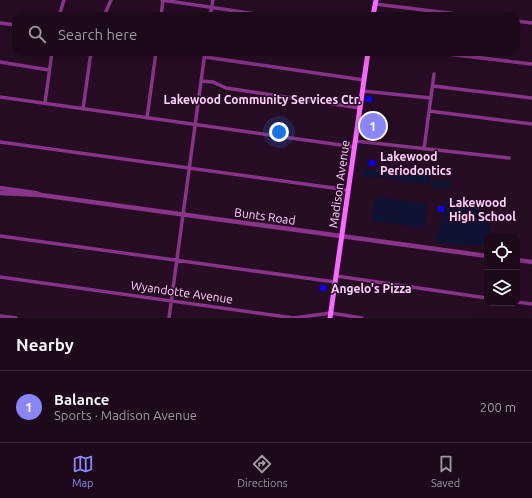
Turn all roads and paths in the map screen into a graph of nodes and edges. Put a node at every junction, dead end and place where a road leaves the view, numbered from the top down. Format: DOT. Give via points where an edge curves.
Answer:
graph roads {
  1 [pos="64,0"];
  2 [pos="111,0"];
  3 [pos="163,0"];
  4 [pos="213,0"];
  5 [pos="375,2"];
  6 [pos="212,7"];
  7 [pos="61,12"];
  8 [pos="106,12"];
  9 [pos="162,12"];
  10 [pos="211,12"];
  11 [pos="244,12"];
  12 [pos="374,12"];
  13 [pos="445,12"];
  14 [pos="0,22"];
  15 [pos="520,22"];
  16 [pos="532,23"];
  17 [pos="12,24"];
  18 [pos="51,56"];
  19 [pos="90,56"];
  20 [pos="155,56"];
  21 [pos="367,56"];
  22 [pos="465,56"];
  23 [pos="205,58"];
  24 [pos="0,62"];
  25 [pos="532,64"];
  26 [pos="49,70"];
  27 [pos="434,74"];
  28 [pos="364,80"];
  29 [pos="201,81"];
  30 [pos="433,86"];
  31 [pos="363,91"];
  32 [pos="0,97"];
  33 [pos="431,98"];
  34 [pos="532,98"];
  35 [pos="45,103"];
  36 [pos="360,108"];
  37 [pos="83,109"];
  38 [pos="430,111"];
  39 [pos="147,118"];
  40 [pos="195,124"];
  41 [pos="532,124"];
  42 [pos="356,140"];
  43 [pos="0,142"];
  44 [pos="354,147"];
  45 [pos="424,149"];
  46 [pos="509,158"];
  47 [pos="189,168"];
  48 [pos="0,188"];
  49 [pos="348,190"];
  50 [pos="0,193"];
  51 [pos="42,195"];
  52 [pos="183,215"];
  53 [pos="0,236"];
  54 [pos="342,236"];
  55 [pos="484,256"];
  56 [pos="520,260"];
  57 [pos="177,261"];
  58 [pos="532,262"];
  59 [pos="336,276"];
  60 [pos="0,277"];
  61 [pos="335,282"];
  62 [pos="484,298"];
  63 [pos="171,301"];
  64 [pos="520,302"];
  65 [pos="532,304"];
  66 [pos="0,316"];
  67 [pos="330,316"];
  68 [pos="16,318"];
  69 [pos="169,318"];
  70 [pos="362,318"];
  1 -- 7 [label="street"];
  2 -- 8 [label="street"];
  3 -- 6 [label="street"];
  3 -- 9 [label="street"];
  4 -- 6 [label="street"];
  5 -- 12 [label="main road"];
  5 -- 13 [label="street"];
  6 -- 10 [label="street"];
  6 -- 11 [label="street"];
  14 -- 17 [label="street"];
  15 -- 16 [label="street"];
  18 -- 26 [label="street"];
  19 -- 37 [label="street"];
  20 -- 39 [label="street"];
  21 -- 28 [label="main road, Madison Avenue"];
  22 -- 25 [label="street"];
  23 -- 28 [label="street"];
  23 -- 29 [label="street"];
  24 -- 26 [label="street"];
  26 -- 35 [label="street"];
  27 -- 30 [label="street"];
  28 -- 31 [label="main road, Madison Avenue"];
  29 -- 36 [label="street" via="213,82 226,88"];
  29 -- 40 [label="street"];
  30 -- 33 [label="street"];
  30 -- 34 [label="street"];
  31 -- 33 [label="street"];
  31 -- 36 [label="main road, Madison Avenue"];
  32 -- 35 [label="street"];
  33 -- 38 [label="street"];
  35 -- 37 [label="street"];
  36 -- 42 [label="main road, Madison Avenue"];
  37 -- 39 [label="street"];
  38 -- 41 [label="street"];
  38 -- 45 [label="street"];
  39 -- 40 [label="street"];
  40 -- 44 [label="street"];
  40 -- 47 [label="street"];
  42 -- 44 [label="main road, Madison Avenue"];
  42 -- 45 [label="street"];
  43 -- 47 [label="street"];
  44 -- 49 [label="main road, Madison Avenue"];
  45 -- 46 [label="street"];
  47 -- 49 [label="street"];
  47 -- 52 [label="street"];
  48 -- 51 [label="street, Bunts Road"];
  49 -- 54 [label="main road, Madison Avenue"];
  50 -- 51 [label="street, Bunts Road"];
  51 -- 52 [label="street, Bunts Road"];
  52 -- 54 [label="street, Bunts Road"];
  52 -- 57 [label="street"];
  53 -- 57 [label="street"];
  54 -- 55 [label="street, Bunts Road"];
  54 -- 59 [label="main road, Madison Avenue"];
  56 -- 58 [label="street"];
  57 -- 61 [label="street"];
  57 -- 63 [label="street"];
  59 -- 61 [label="main road, Madison Avenue"];
  59 -- 62 [label="street"];
  60 -- 63 [label="street, Wyandotte Avenue"];
  61 -- 67 [label="main road, Madison Avenue"];
  63 -- 67 [label="street, Wyandotte Avenue" via="294,318"];
  63 -- 69 [label="street"];
  64 -- 65 [label="street"];
  66 -- 68 [label="street"];
  67 -- 70 [label="street, Wyandotte Avenue"];
}
